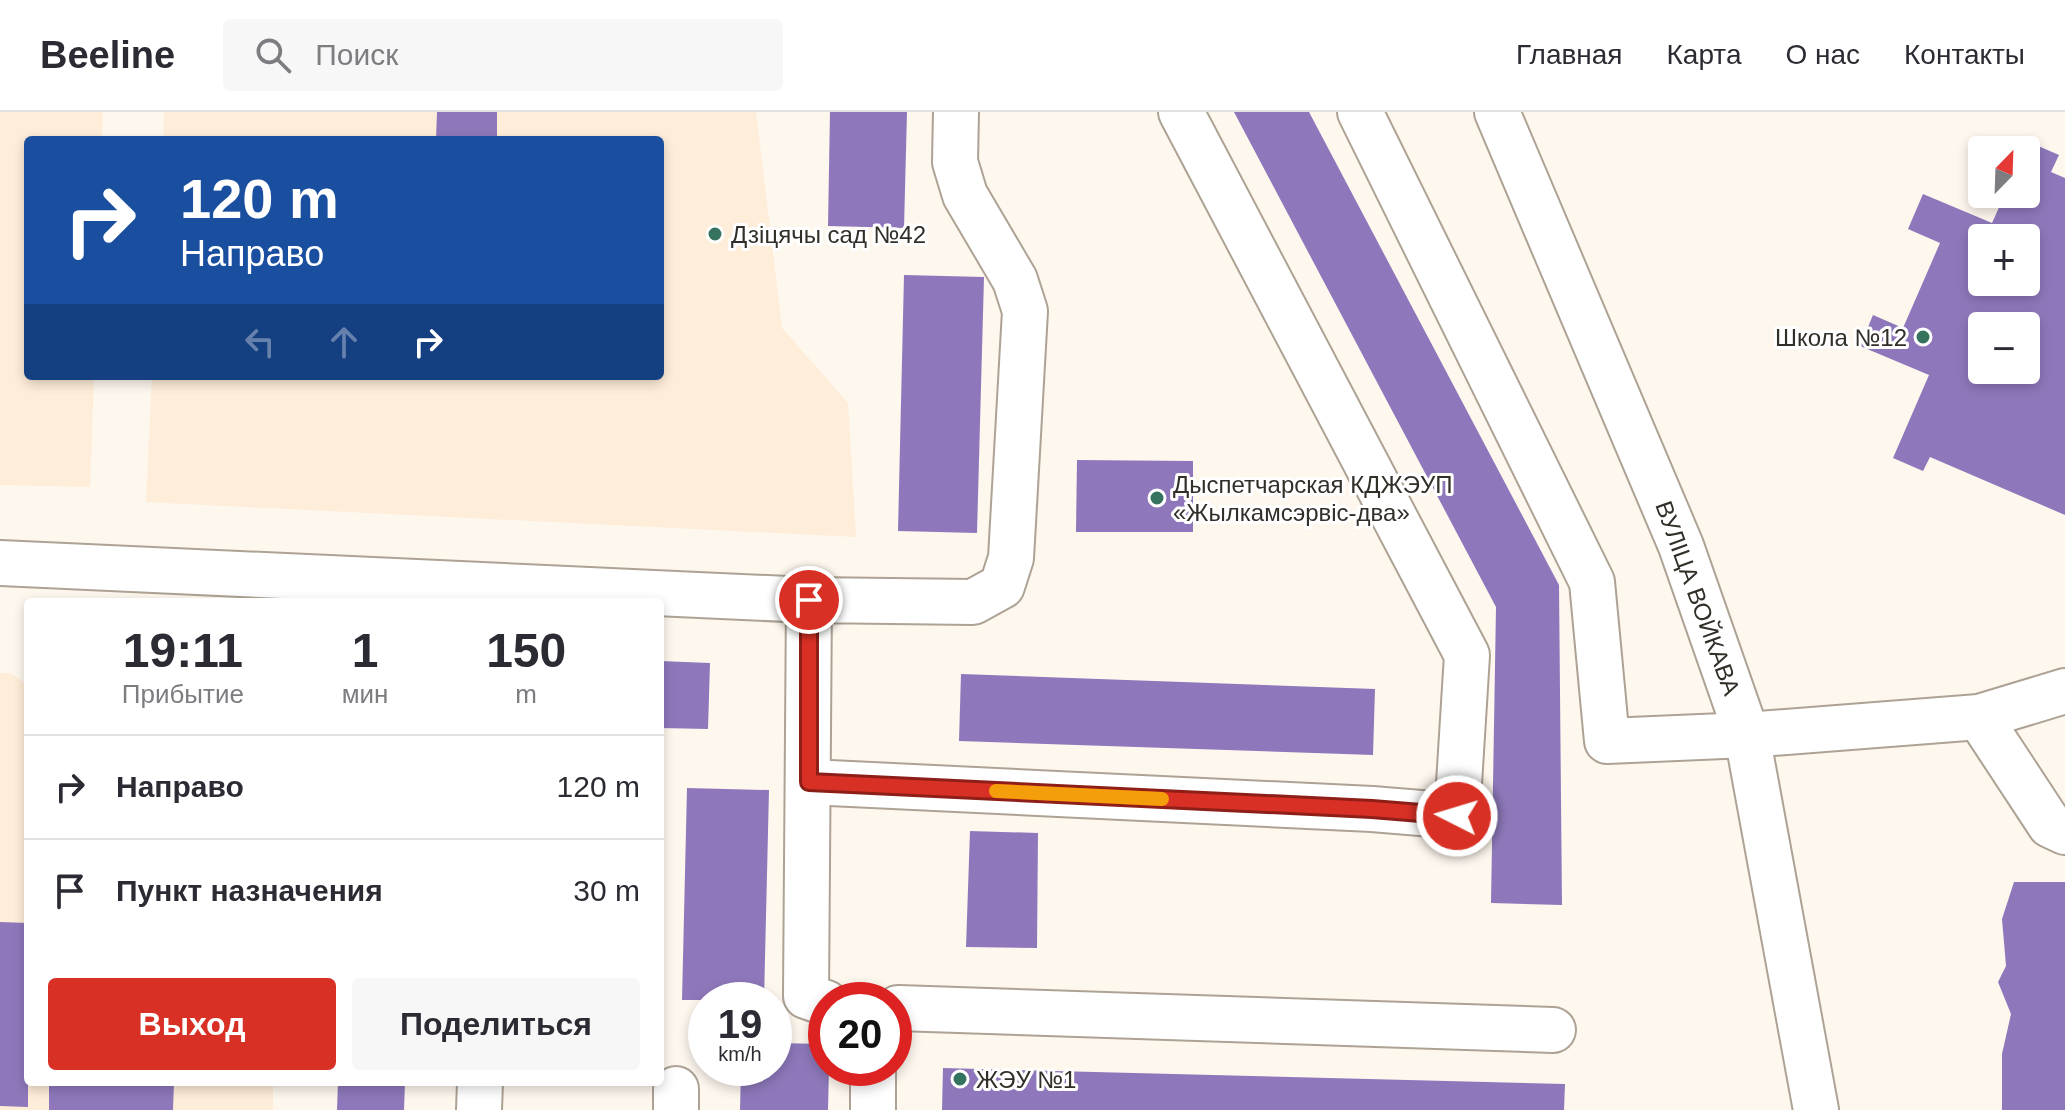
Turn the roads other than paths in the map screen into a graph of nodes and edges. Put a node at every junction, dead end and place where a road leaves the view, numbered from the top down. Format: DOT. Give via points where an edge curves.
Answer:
graph roads {
  1 [pos="956,112"];
  2 [pos="1181,112"];
  3 [pos="1360,112"];
  4 [pos="1497,112"];
  5 [pos="0,563"];
  6 [pos="809,600"];
  7 [pos="2065,691"];
  8 [pos="1979,717"];
  9 [pos="1747,735"];
  10 [pos="809,782"];
  11 [pos="2065,832"];
  12 [pos="808,997"];
  13 [pos="912,1008"];
  14 [pos="1553,1030"];
  15 [pos="480,1086"];
  16 [pos="873,1086"];
  17 [pos="479,1110"];
  18 [pos="873,1110"];
  19 [pos="1816,1110"];
  1 -- 6 [label="main road" via="955,162 965,195 1015,280 1025,311 1011,558 1002,586 973,602"];
  2 -- 10 [label="main road" via="1467,655 1457,816"];
  3 -- 9 [label="main road" via="1592,582 1607,741"];
  4 -- 9 [label="main road, ВУЛІЦА ВОЙКАВА" via="1681,546"];
  5 -- 6 [label="main road"];
  6 -- 10 [label="main road"];
  7 -- 8 [label="main road"];
  8 -- 9 [label="main road"];
  8 -- 11 [label="main road" via="2050,825"];
  9 -- 19 [label="main road, ВУЛІЦА ВОЙКАВА"];
  10 -- 12 [label="main road"];
  13 -- 14 [label="main road"];
  15 -- 17 [label="main road"];
  16 -- 18 [label="main road"];
}
